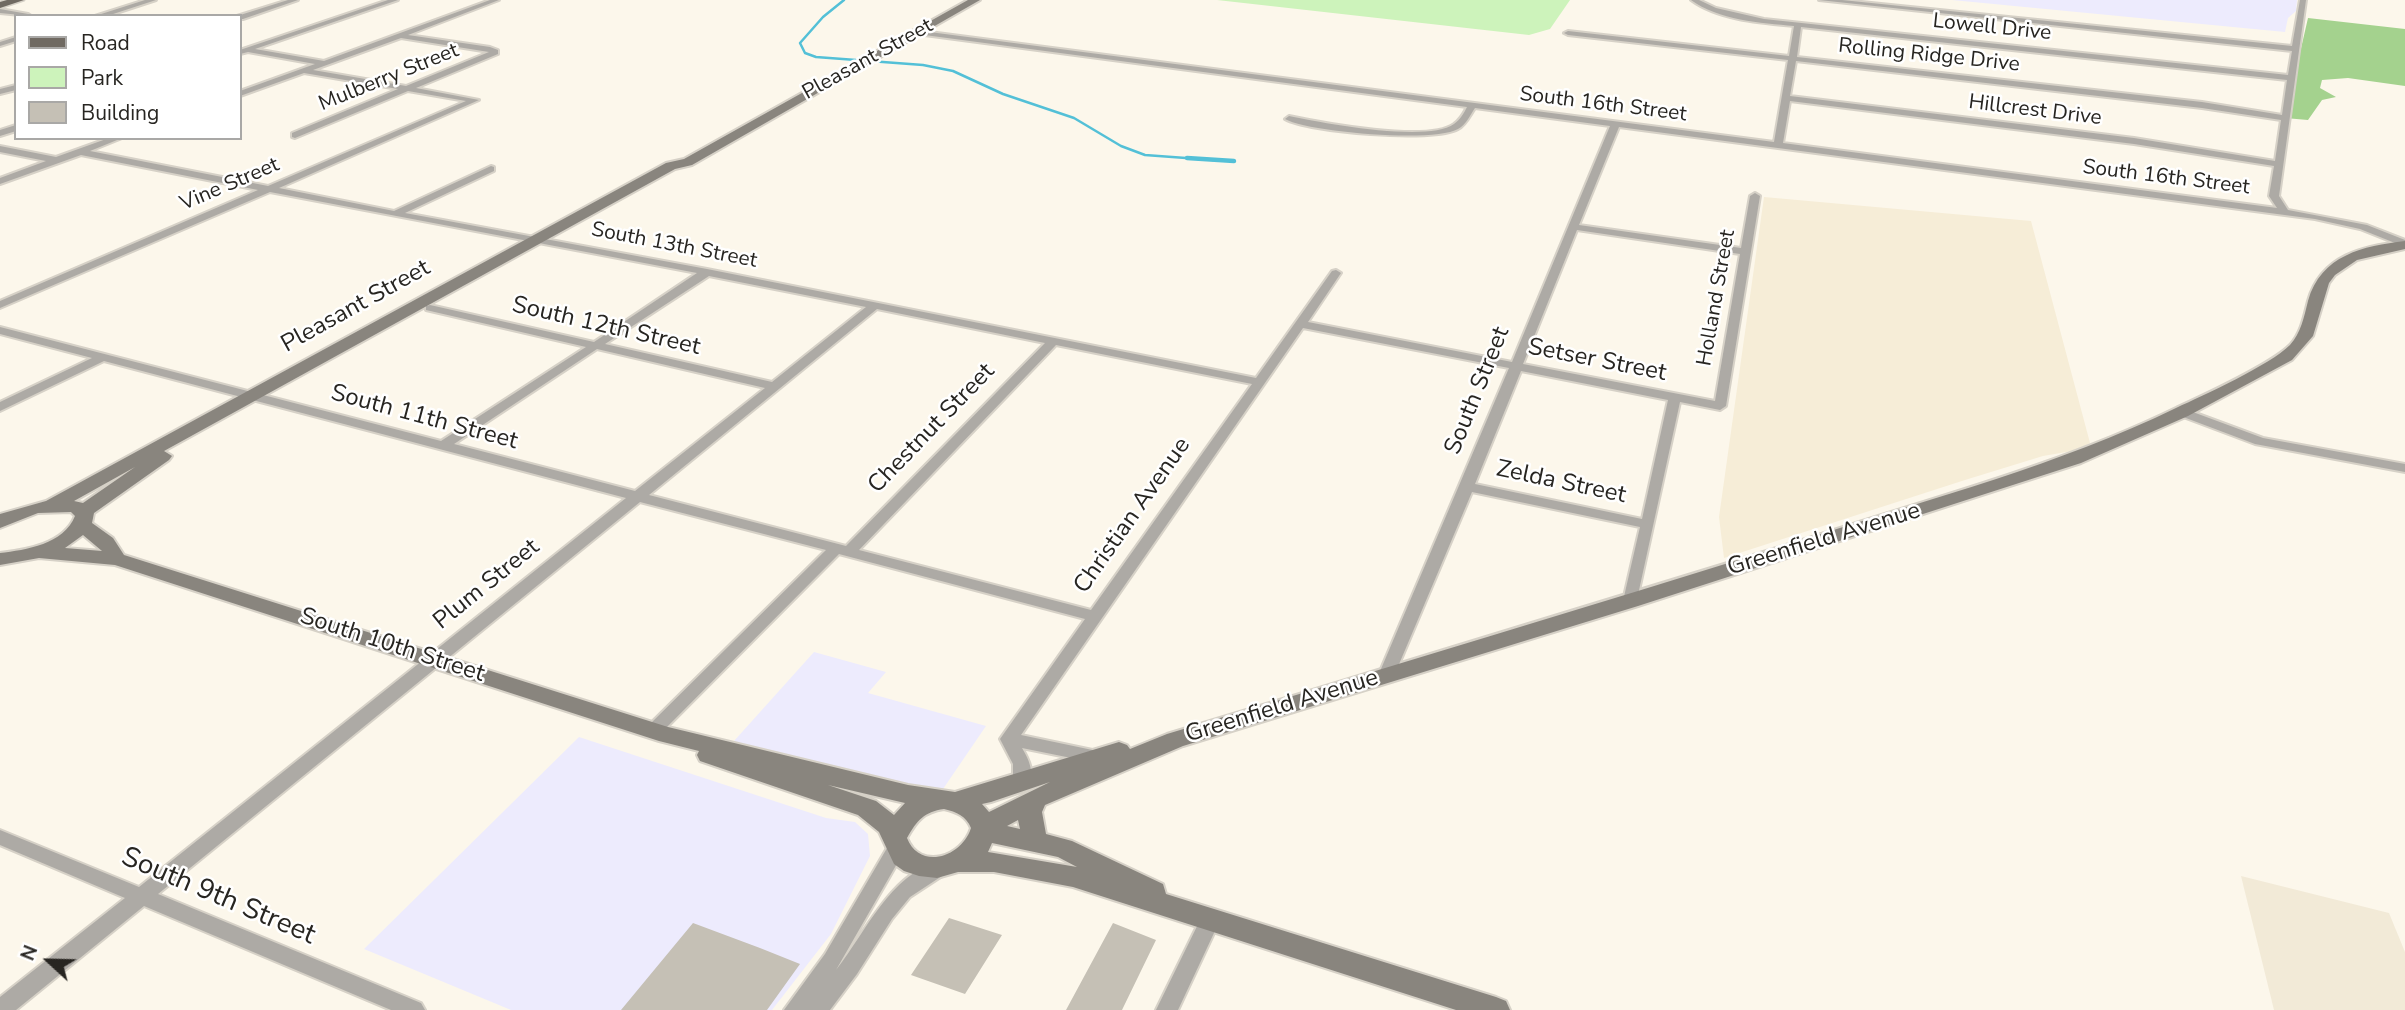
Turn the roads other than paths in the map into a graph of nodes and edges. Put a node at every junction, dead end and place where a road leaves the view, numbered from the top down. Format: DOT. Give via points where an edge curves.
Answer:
graph roads {
  1 [pos="19,0"];
  2 [pos="153,0"];
  3 [pos="295,0"];
  4 [pos="395,0"];
  5 [pos="496,0"];
  6 [pos="975,0"];
  7 [pos="1694,0"];
  8 [pos="1822,0"];
  9 [pos="2303,0"];
  10 [pos="0,5"];
  11 [pos="105,14"];
  12 [pos="242,16"];
  13 [pos="1798,25"];
  14 [pos="917,32"];
  15 [pos="1568,33"];
  16 [pos="397,36"];
  17 [pos="2295,49"];
  18 [pos="242,50"];
  19 [pos="1793,58"];
  20 [pos="326,63"];
  21 [pos="303,71"];
  22 [pos="2290,78"];
  23 [pos="410,89"];
  24 [pos="242,93"];
  25 [pos="1787,98"];
  26 [pos="1472,106"];
  27 [pos="2285,118"];
  28 [pos="1289,119"];
  29 [pos="1615,125"];
  30 [pos="295,135"];
  31 [pos="113,140"];
  32 [pos="1778,145"];
  33 [pos="0,149"];
  34 [pos="81,152"];
  35 [pos="56,161"];
  36 [pos="688,162"];
  37 [pos="2278,164"];
  38 [pos="491,169"];
  39 [pos="0,181"];
  40 [pos="269,190"];
  41 [pos="1755,196"];
  42 [pos="2285,212"];
  43 [pos="396,214"];
  44 [pos="1574,227"];
  45 [pos="543,241"];
  46 [pos="2405,244"];
  47 [pos="1746,252"];
  48 [pos="707,272"];
  49 [pos="1336,273"];
  50 [pos="0,305"];
  51 [pos="874,306"];
  52 [pos="430,308"];
  53 [pos="1302,324"];
  54 [pos="0,330"];
  55 [pos="1054,341"];
  56 [pos="595,345"];
  57 [pos="103,357"];
  58 [pos="1517,367"];
  59 [pos="1258,382"];
  60 [pos="774,386"];
  61 [pos="1675,397"];
  62 [pos="255,398"];
  63 [pos="1720,406"];
  64 [pos="0,407"];
  65 [pos="2182,412"];
  66 [pos="443,446"];
  67 [pos="2405,468"];
  68 [pos="1467,487"];
  69 [pos="637,496"];
  70 [pos="52,505"];
  71 [pos="0,509"];
  72 [pos="26,510"];
  73 [pos="83,518"];
  74 [pos="0,522"];
  75 [pos="1646,524"];
  76 [pos="842,551"];
  77 [pos="35,553"];
  78 [pos="0,559"];
  79 [pos="117,559"];
  80 [pos="0,571"];
  81 [pos="1631,601"];
  82 [pos="1095,616"];
  83 [pos="434,660"];
  84 [pos="1386,676"];
  85 [pos="660,733"];
  86 [pos="1009,739"];
  87 [pos="1175,740"];
  88 [pos="1097,758"];
  89 [pos="1029,790"];
  90 [pos="950,800"];
  91 [pos="983,829"];
  92 [pos="0,837"];
  93 [pos="1035,841"];
  94 [pos="896,843"];
  95 [pos="950,864"];
  96 [pos="143,895"];
  97 [pos="1205,916"];
  98 [pos="385,1005"];
  99 [pos="0,1010"];
  100 [pos="414,1010"];
  101 [pos="795,1010"];
  102 [pos="818,1010"];
  103 [pos="1167,1010"];
  104 [pos="1496,1010"];
  1 -- 10 [label="main road"];
  2 -- 11 [label="street"];
  3 -- 12 [label="street"];
  4 -- 18 [label="street"];
  5 -- 16 [label="street"];
  6 -- 14 [label="main road, Pleasant Street"];
  7 -- 13 [label="street, Lowell Drive" via="1734,16"];
  8 -- 17 [label="street"];
  9 -- 17 [label="street"];
  13 -- 19 [label="street"];
  13 -- 22 [label="street, Lowell Drive"];
  14 -- 26 [label="street, South 16th Street"];
  14 -- 36 [label="main road, Pleasant Street"];
  15 -- 19 [label="street, Rolling Ridge Drive"];
  16 -- 20 [label="street"];
  16 -- 23 [label="street, Mulberry Street" via="495,52"];
  17 -- 22 [label="street"];
  18 -- 20 [label="street"];
  19 -- 25 [label="street"];
  19 -- 27 [label="street, Rolling Ridge Drive"];
  20 -- 21 [label="street"];
  21 -- 23 [label="street"];
  21 -- 24 [label="street"];
  22 -- 27 [label="street"];
  23 -- 30 [label="street, Mulberry Street"];
  23 -- 40 [label="street, Vine Street" via="475,100"];
  25 -- 32 [label="street"];
  25 -- 37 [label="street, Hillcrest Drive" via="2134,141"];
  26 -- 28 [label="street" via="1457,126 1433,133"];
  26 -- 29 [label="street, South 16th Street"];
  27 -- 37 [label="street"];
  29 -- 32 [label="street, South 16th Street"];
  29 -- 44 [label="street, South Street"];
  31 -- 34 [label="street"];
  32 -- 42 [label="street, South 16th Street"];
  33 -- 35 [label="street"];
  34 -- 35 [label="street"];
  34 -- 40 [label="street, South 13th Street"];
  35 -- 39 [label="street"];
  36 -- 45 [label="street, Pleasant Street" via="671,166"];
  37 -- 42 [label="street" via="2274,196"];
  38 -- 43 [label="street"];
  40 -- 43 [label="street, South 13th Street"];
  40 -- 50 [label="street, Vine Street"];
  41 -- 47 [label="street, Holland Street"];
  42 -- 46 [label="street, South 16th Street" via="2348,223"];
  43 -- 45 [label="street, South 13th Street"];
  44 -- 47 [label="street"];
  44 -- 58 [label="street, South Street"];
  45 -- 48 [label="street, South 13th Street"];
  45 -- 52 [label="main road, Pleasant Street"];
  45 -- 62 [label="street, Pleasant Street"];
  46 -- 65 [label="main road, Greenfield Avenue" via="2371,250 2329,271 2301,345 2268,368"];
  47 -- 63 [label="street, Holland Street"];
  48 -- 51 [label="street, South 13th Street"];
  48 -- 56 [label="street"];
  49 -- 53 [label="street, Christian Avenue"];
  51 -- 55 [label="street, South 13th Street"];
  51 -- 60 [label="street, Plum Street"];
  52 -- 56 [label="street, South 12th Street"];
  52 -- 62 [label="main road, Pleasant Street"];
  53 -- 58 [label="street, Setser Street"];
  53 -- 59 [label="street, Christian Avenue"];
  54 -- 57 [label="street, South 11th Street"];
  55 -- 59 [label="street, South 13th Street"];
  55 -- 76 [label="street, Chestnut Street"];
  56 -- 60 [label="street, South 12th Street"];
  56 -- 66 [label="street"];
  57 -- 62 [label="street, South 11th Street"];
  57 -- 64 [label="street"];
  58 -- 61 [label="street, Setser Street"];
  58 -- 68 [label="street, South Street"];
  59 -- 82 [label="street, Christian Avenue"];
  60 -- 69 [label="street, Plum Street"];
  61 -- 63 [label="street, Setser Street"];
  61 -- 75 [label="street"];
  62 -- 66 [label="street, South 11th Street"];
  62 -- 70 [label="street, Pleasant Street"];
  62 -- 73 [label="main road, Pleasant Street" via="158,459"];
  65 -- 67 [label="street" via="2260,441"];
  65 -- 81 [label="main road, Greenfield Avenue" via="2076,459"];
  66 -- 69 [label="street, South 11th Street"];
  68 -- 75 [label="street, Zelda Street"];
  68 -- 84 [label="street, South Street"];
  69 -- 76 [label="street, South 11th Street"];
  69 -- 83 [label="street, Plum Street"];
  70 -- 72 [label="main road"];
  70 -- 73 [label="main road" via="77,507"];
  71 -- 72 [label="main road"];
  72 -- 74 [label="main road"];
  73 -- 77 [label="main road, Pleasant Street" via="63,541"];
  73 -- 79 [label="main road"];
  75 -- 81 [label="street"];
  76 -- 82 [label="street, South 11th Street"];
  76 -- 85 [label="street, Chestnut Street"];
  77 -- 78 [label="main road"];
  77 -- 79 [label="main road, South 10th Street"];
  77 -- 80 [label="main road"];
  79 -- 83 [label="main road, South 10th Street"];
  81 -- 84 [label="main road, Greenfield Avenue"];
  82 -- 86 [label="street, Christian Avenue"];
  83 -- 85 [label="main road, South 10th Street"];
  83 -- 96 [label="street, Plum Street"];
  84 -- 87 [label="main road, Greenfield Avenue"];
  85 -- 90 [label="main road, South 10th Street" via="904,795"];
  85 -- 94 [label="main road, South 10th Street" via="696,751 867,808 886,823"];
  86 -- 88 [label="street"];
  86 -- 89 [label="street"];
  87 -- 88 [label="main road, Greenfield Avenue"];
  87 -- 89 [label="main road, Greenfield Avenue"];
  88 -- 89 [label="main road, Greenfield Avenue"];
  89 -- 90 [label="main road, Greenfield Avenue"];
  89 -- 91 [label="main road, Greenfield Avenue"];
  89 -- 93 [label="main road"];
  90 -- 91 [label="main road" via="973,808"];
  90 -- 94 [label="main road" via="916,807 905,816"];
  91 -- 93 [label="main road"];
  91 -- 95 [label="main road" via="975,849"];
  92 -- 96 [label="street, South 9th Street"];
  93 -- 97 [label="main road" via="1063,848"];
  94 -- 95 [label="main road" via="903,858 914,864"];
  94 -- 101 [label="street" via="834,957"];
  95 -- 97 [label="main road" via="994,862 1039,868"];
  95 -- 102 [label="street" via="903,891"];
  96 -- 98 [label="street, South 9th Street"];
  96 -- 99 [label="street, Plum Street"];
  97 -- 103 [label="street"];
  97 -- 104 [label="main road"];
  98 -- 100 [label="street, South 9th Street"];
}
